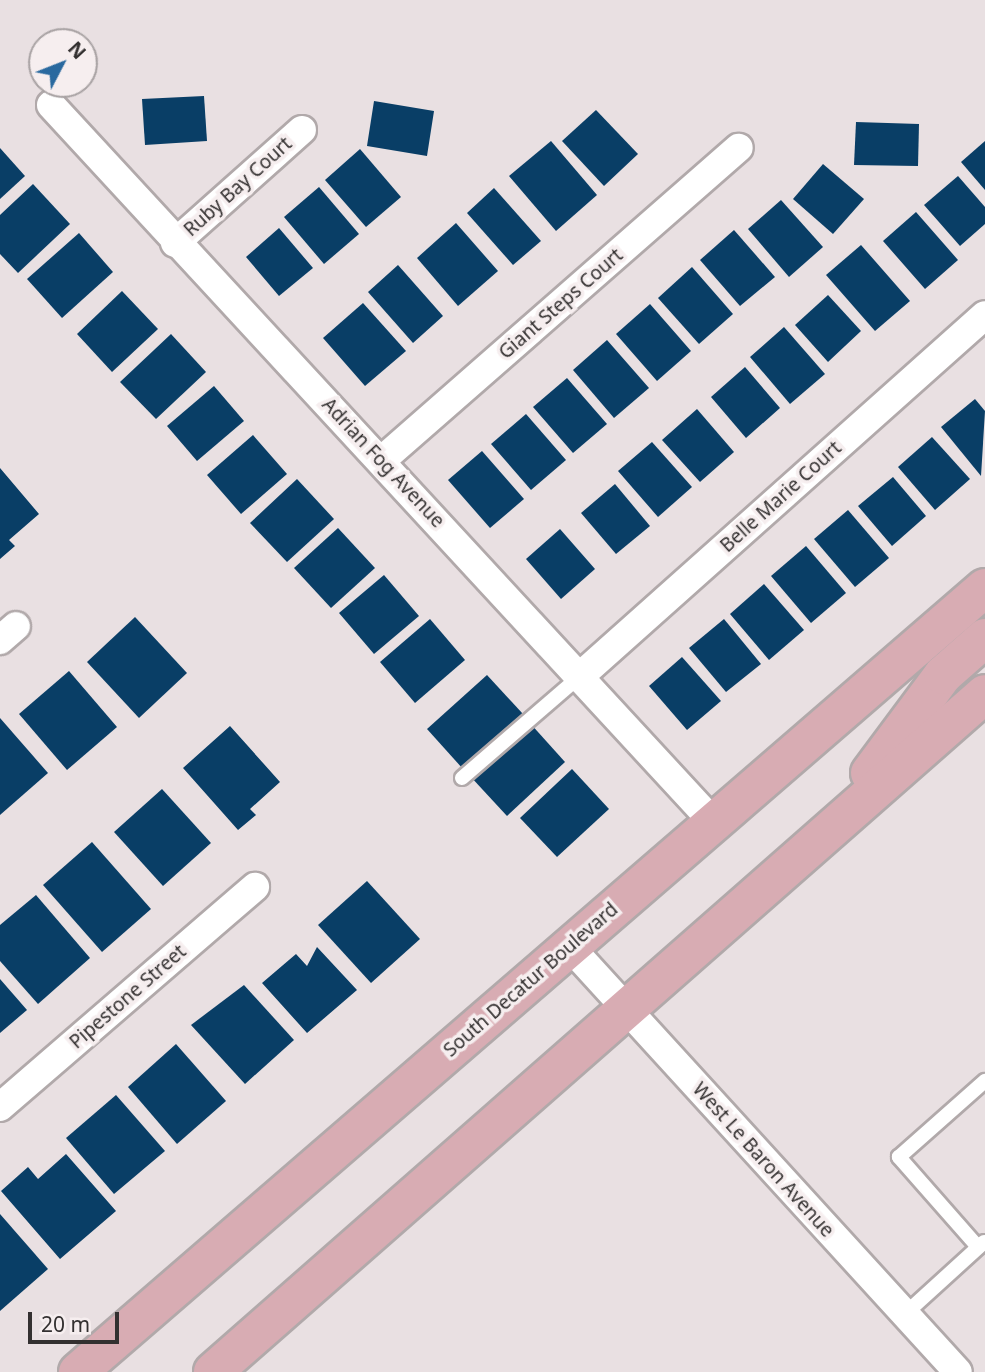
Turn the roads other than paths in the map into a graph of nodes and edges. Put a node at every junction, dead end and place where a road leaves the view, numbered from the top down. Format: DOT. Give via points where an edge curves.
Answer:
graph roads {
  1 [pos="51,105"];
  2 [pos="302,130"];
  3 [pos="739,148"];
  4 [pos="175,243"];
  5 [pos="985,315"];
  6 [pos="382,460"];
  7 [pos="985,587"];
  8 [pos="985,638"];
  9 [pos="578,678"];
  10 [pos="985,694"];
  11 [pos="462,778"];
  12 [pos="713,822"];
  13 [pos="825,833"];
  14 [pos="256,887"];
  15 [pos="569,947"];
  16 [pos="626,1010"];
  17 [pos="985,1081"];
  18 [pos="0,1107"];
  19 [pos="982,1244"];
  20 [pos="905,1314"];
  21 [pos="78,1372"];
  22 [pos="213,1372"];
  23 [pos="958,1372"];
  1 -- 4 [label="street, Adrian Fog Avenue"];
  2 -- 4 [label="street, Ruby Bay Court"];
  3 -- 6 [label="street, Giant Steps Court"];
  4 -- 6 [label="street, Adrian Fog Avenue"];
  5 -- 9 [label="street, Belle Marie Court"];
  6 -- 9 [label="street, Adrian Fog Avenue"];
  7 -- 12 [label="main road, South Decatur Boulevard"];
  8 -- 13 [label="main road" via="943,676"];
  9 -- 11 [label="lane"];
  9 -- 12 [label="street, Adrian Fog Avenue"];
  10 -- 13 [label="main road"];
  12 -- 15 [label="main road, South Decatur Boulevard"];
  13 -- 16 [label="main road"];
  14 -- 18 [label="street, Pipestone Street"];
  15 -- 16 [label="street, West Le Baron Avenue"];
  15 -- 21 [label="main road, South Decatur Boulevard"];
  16 -- 20 [label="street, West Le Baron Avenue"];
  16 -- 22 [label="main road"];
  17 -- 19 [label="lane" via="899,1157"];
  19 -- 20 [label="lane"];
  20 -- 23 [label="street, West Le Baron Avenue"];
}
